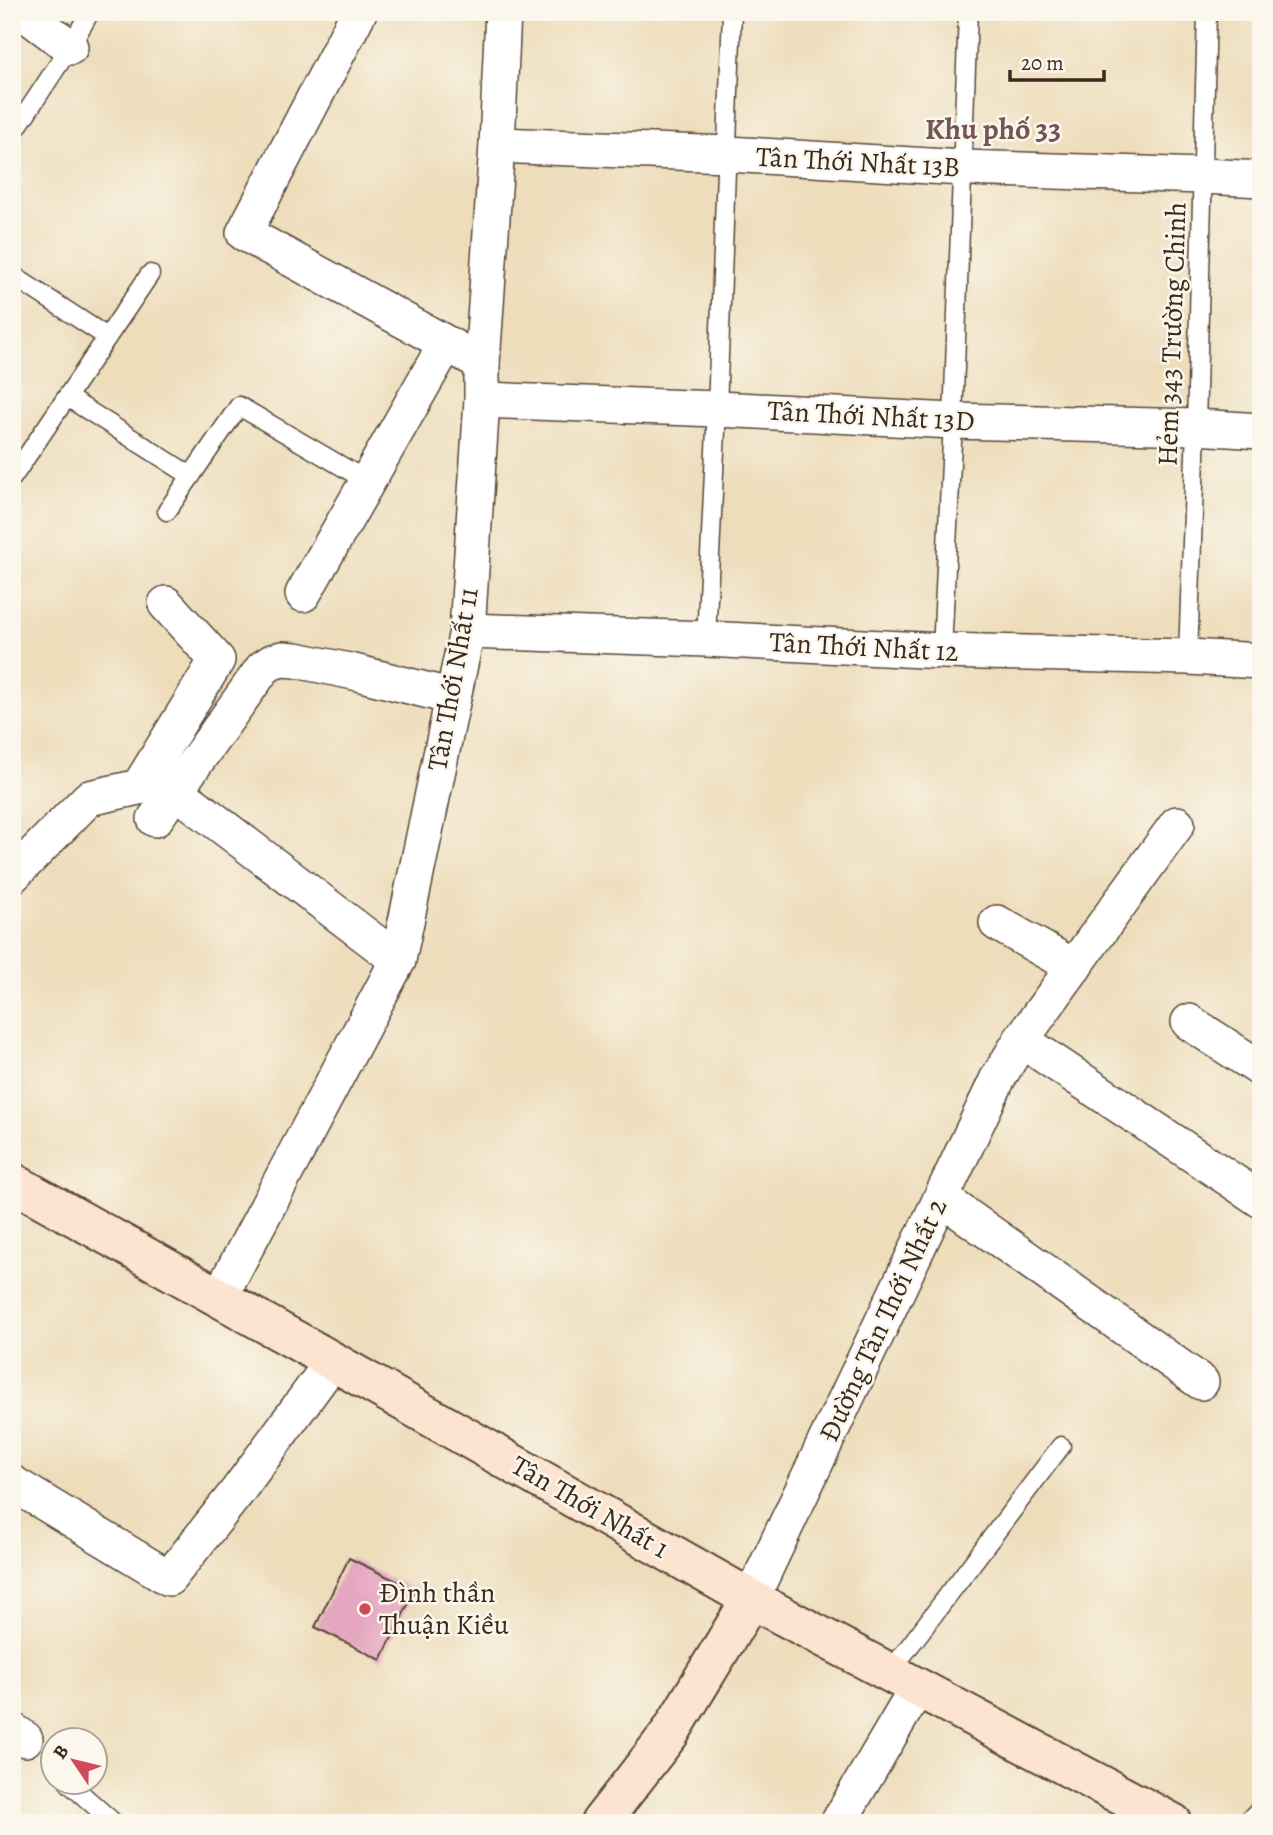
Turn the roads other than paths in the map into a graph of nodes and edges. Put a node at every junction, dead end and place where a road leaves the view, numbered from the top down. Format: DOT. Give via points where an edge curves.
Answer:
graph roads {
  1 [pos="23,12"];
  2 [pos="90,12"];
  3 [pos="359,12"];
  4 [pos="503,12"];
  5 [pos="732,12"];
  6 [pos="968,12"];
  7 [pos="1207,12"];
  8 [pos="71,47"];
  9 [pos="12,135"];
  10 [pos="496,145"];
  11 [pos="727,154"];
  12 [pos="963,168"];
  13 [pos="1203,176"];
  14 [pos="1261,179"];
  15 [pos="150,274"];
  16 [pos="12,275"];
  17 [pos="107,337"];
  18 [pos="446,344"];
  19 [pos="482,363"];
  20 [pos="67,397"];
  21 [pos="482,400"];
  22 [pos="717,409"];
  23 [pos="953,421"];
  24 [pos="1196,427"];
  25 [pos="1261,431"];
  26 [pos="191,476"];
  27 [pos="12,478"];
  28 [pos="367,481"];
  29 [pos="167,512"];
  30 [pos="303,594"];
  31 [pos="166,604"];
  32 [pos="467,631"];
  33 [pos="706,639"];
  34 [pos="942,651"];
  35 [pos="1188,657"];
  36 [pos="1261,661"];
  37 [pos="453,697"];
  38 [pos="176,791"];
  39 [pos="155,819"];
  40 [pos="1177,824"];
  41 [pos="12,876"];
  42 [pos="998,923"];
  43 [pos="398,960"];
  44 [pos="1074,967"];
  45 [pos="1189,1022"];
  46 [pos="1021,1040"];
  47 [pos="1261,1069"];
  48 [pos="12,1182"];
  49 [pos="941,1198"];
  50 [pos="1261,1200"];
  51 [pos="219,1298"];
  52 [pos="333,1361"];
  53 [pos="1201,1382"];
  54 [pos="1061,1446"];
  55 [pos="12,1483"];
  56 [pos="751,1599"];
  57 [pos="904,1680"];
  58 [pos="85,1797"];
  59 [pos="114,1823"];
  60 [pos="600,1823"];
  61 [pos="838,1823"];
  62 [pos="1173,1823"];
  1 -- 8 [label="street"];
  2 -- 8 [label="lane"];
  3 -- 18 [label="street" via="244,233"];
  4 -- 10 [label="street, Tân Thới Nhất 11"];
  5 -- 11 [label="lane"];
  6 -- 12 [label="lane"];
  7 -- 13 [label="lane, Hẻm 343 Trường Chinh"];
  8 -- 9 [label="lane"];
  10 -- 11 [label="street, Tân Thới Nhất 13B"];
  10 -- 19 [label="street, Tân Thới Nhất 11"];
  11 -- 12 [label="street, Tân Thới Nhất 13B"];
  11 -- 22 [label="lane"];
  12 -- 13 [label="street, Tân Thới Nhất 13B"];
  12 -- 23 [label="lane"];
  13 -- 14 [label="street, Tân Thới Nhất 13B"];
  13 -- 24 [label="lane, Hẻm 343 Trường Chinh"];
  15 -- 17 [label="lane"];
  16 -- 17 [label="lane"];
  17 -- 20 [label="lane"];
  18 -- 19 [label="street"];
  18 -- 28 [label="street"];
  19 -- 21 [label="street, Tân Thới Nhất 11"];
  20 -- 26 [label="lane"];
  20 -- 27 [label="lane"];
  21 -- 22 [label="street, Tân Thới Nhất 13D"];
  21 -- 32 [label="street, Tân Thới Nhất 11"];
  22 -- 23 [label="street, Tân Thới Nhất 13D"];
  22 -- 33 [label="lane"];
  23 -- 24 [label="street, Tân Thới Nhất 13D"];
  23 -- 34 [label="lane"];
  24 -- 25 [label="street, Tân Thới Nhất 13D"];
  24 -- 35 [label="lane, Hẻm 343 Trường Chinh"];
  26 -- 28 [label="lane" via="239,406"];
  26 -- 29 [label="lane"];
  28 -- 30 [label="street"];
  31 -- 41 [label="street" via="217,660 139,787 89,798"];
  32 -- 33 [label="street, Tân Thới Nhất 12"];
  32 -- 37 [label="street, Tân Thới Nhất 11"];
  33 -- 34 [label="street, Tân Thới Nhất 12"];
  34 -- 35 [label="street, Tân Thới Nhất 12"];
  35 -- 36 [label="street, Tân Thới Nhất 12"];
  37 -- 38 [label="street" via="319,665 282,659 272,662 262,668"];
  37 -- 43 [label="street, Tân Thới Nhất 11"];
  38 -- 39 [label="street"];
  38 -- 43 [label="street"];
  40 -- 44 [label="street, Đường Tân Thới Nhất 2"];
  42 -- 44 [label="street"];
  43 -- 51 [label="street, Tân Thới Nhất 11"];
  44 -- 46 [label="street, Đường Tân Thới Nhất 2"];
  45 -- 47 [label="street"];
  46 -- 49 [label="street, Đường Tân Thới Nhất 2"];
  46 -- 50 [label="street"];
  48 -- 51 [label="street, Tân Thới Nhất 1"];
  49 -- 53 [label="street"];
  49 -- 56 [label="street, Đường Tân Thới Nhất 2"];
  51 -- 52 [label="street, Tân Thới Nhất 1"];
  52 -- 55 [label="street" via="169,1578"];
  52 -- 56 [label="street, Tân Thới Nhất 1"];
  54 -- 57 [label="lane"];
  56 -- 57 [label="street, Tân Thới Nhất 1"];
  56 -- 60 [label="street, Đường Tân Thới Nhất 2" via="670,1733"];
  57 -- 61 [label="street"];
  57 -- 62 [label="street, Tân Thới Nhất 1"];
  58 -- 59 [label="lane"];
}
